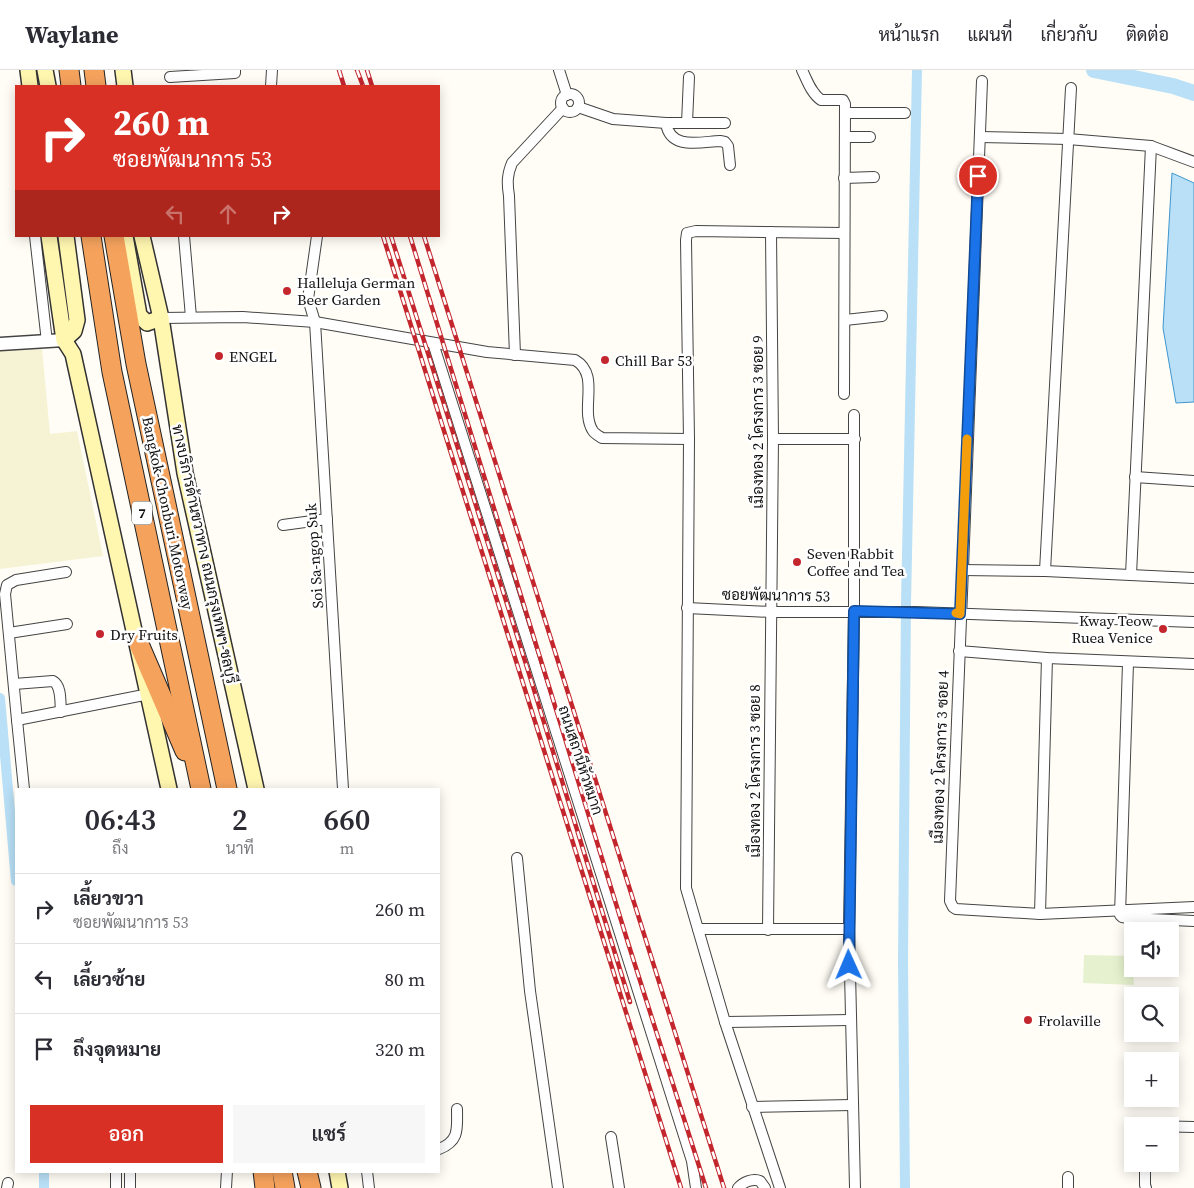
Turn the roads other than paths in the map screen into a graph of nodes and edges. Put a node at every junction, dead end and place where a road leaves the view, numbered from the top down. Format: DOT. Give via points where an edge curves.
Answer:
graph roads {
  1 [pos="28,70"];
  2 [pos="38,70"];
  3 [pos="46,70"];
  4 [pos="69,70"];
  5 [pos="94,70"];
  6 [pos="103,70"];
  7 [pos="113,70"];
  8 [pos="123,70"];
  9 [pos="235,70"];
  10 [pos="272,70"];
  11 [pos="559,70"];
  12 [pos="802,70"];
  13 [pos="171,78"];
  14 [pos="689,78"];
  15 [pos="982,81"];
  16 [pos="30,85"];
  17 [pos="39,85"];
  18 [pos="48,85"];
  19 [pos="71,85"];
  20 [pos="96,85"];
  21 [pos="105,85"];
  22 [pos="115,85"];
  23 [pos="125,85"];
  24 [pos="271,85"];
  25 [pos="1071,88"];
  26 [pos="567,95"];
  27 [pos="578,107"];
  28 [pos="563,108"];
  29 [pos="845,113"];
  30 [pos="905,113"];
  31 [pos="666,123"];
  32 [pos="687,123"];
  33 [pos="725,123"];
  34 [pos="844,137"];
  35 [pos="870,137"];
  36 [pos="980,137"];
  37 [pos="1068,139"];
  38 [pos="1150,146"];
  39 [pos="1194,162"];
  40 [pos="730,165"];
  41 [pos="874,177"];
  42 [pos="844,178"];
  43 [pos="771,232"];
  44 [pos="844,233"];
  45 [pos="35,237"];
  46 [pos="51,237"];
  47 [pos="65,237"];
  48 [pos="91,237"];
  49 [pos="114,237"];
  50 [pos="125,237"];
  51 [pos="142,237"];
  52 [pos="184,237"];
  53 [pos="317,237"];
  54 [pos="76,309"];
  55 [pos="882,316"];
  56 [pos="191,317"];
  57 [pos="161,318"];
  58 [pos="845,320"];
  59 [pos="61,322"];
  60 [pos="315,322"];
  61 [pos="64,340"];
  62 [pos="47,342"];
  63 [pos="433,343"];
  64 [pos="0,344"];
  65 [pos="515,355"];
  66 [pos="844,394"];
  67 [pos="854,415"];
  68 [pos="689,439"];
  69 [pos="773,439"];
  70 [pos="855,439"];
  71 [pos="1135,477"];
  72 [pos="1194,481"];
  73 [pos="327,519"];
  74 [pos="283,525"];
  75 [pos="962,570"];
  76 [pos="1045,571"];
  77 [pos="66,572"];
  78 [pos="1131,575"];
  79 [pos="1194,578"];
  80 [pos="687,608"];
  81 [pos="854,611"];
  82 [pos="770,612"];
  83 [pos="960,614"];
  84 [pos="1194,622"];
  85 [pos="67,624"];
  86 [pos="9,633"];
  87 [pos="138,644"];
  88 [pos="959,651"];
  89 [pos="1047,658"];
  90 [pos="1128,663"];
  91 [pos="1194,664"];
  92 [pos="14,684"];
  93 [pos="149,694"];
  94 [pos="61,712"];
  95 [pos="17,720"];
  96 [pos="24,788"];
  97 [pos="170,788"];
  98 [pos="201,788"];
  99 [pos="201,788"];
  100 [pos="227,788"];
  101 [pos="256,788"];
  102 [pos="344,788"];
  103 [pos="517,858"];
  104 [pos="1194,907"];
  105 [pos="1120,909"];
  106 [pos="1040,914"];
  107 [pos="1194,921"];
  108 [pos="698,929"];
  109 [pos="849,929"];
  110 [pos="768,930"];
  111 [pos="850,1020"];
  112 [pos="725,1022"];
  113 [pos="852,1105"];
  114 [pos="752,1107"];
  115 [pos="457,1109"];
  116 [pos="1179,1127"];
  117 [pos="1194,1127"];
  118 [pos="611,1137"];
  119 [pos="440,1148"];
  120 [pos="1144,1172"];
  121 [pos="116,1173"];
  122 [pos="130,1173"];
  123 [pos="227,1173"];
  124 [pos="254,1173"];
  125 [pos="263,1173"];
  126 [pos="282,1173"];
  127 [pos="307,1173"];
  128 [pos="337,1173"];
  129 [pos="368,1173"];
  130 [pos="1068,1177"];
  131 [pos="116,1188"];
  132 [pos="130,1188"];
  133 [pos="226,1188"];
  134 [pos="258,1188"];
  135 [pos="265,1188"];
  136 [pos="285,1188"];
  137 [pos="311,1188"];
  138 [pos="340,1188"];
  139 [pos="368,1188"];
  140 [pos="558,1188"];
  141 [pos="619,1188"];
  142 [pos="696,1188"];
  143 [pos="738,1188"];
  144 [pos="765,1188"];
  145 [pos="780,1188"];
  146 [pos="854,1188"];
  147 [pos="1068,1188"];
  148 [pos="1146,1188"];
  1 -- 16 [label="main road"];
  2 -- 17 [label="main road"];
  3 -- 18 [label="main road"];
  4 -- 19 [label="highway"];
  5 -- 20 [label="highway"];
  6 -- 21 [label="main road"];
  7 -- 22 [label="main road"];
  8 -- 23 [label="main road"];
  9 -- 13 [label="street" via="235,73"];
  10 -- 24 [label="street"];
  11 -- 26 [label="street"];
  12 -- 29 [label="street" via="818,98 843,100"];
  14 -- 32 [label="street"];
  15 -- 36 [label="street, เมืองทอง 2 โครงการ 3 ซอย 4"];
  25 -- 37 [label="street"];
  26 -- 27 [label="street" via="577,98"];
  26 -- 28 [label="street" via="562,101"];
  27 -- 28 [label="street" via="573,112"];
  27 -- 31 [label="street" via="614,119"];
  28 -- 65 [label="street" via="512,162 508,172"];
  29 -- 30 [label="street"];
  29 -- 34 [label="street"];
  31 -- 32 [label="street"];
  31 -- 40 [label="street" via="670,136 682,142 725,142"];
  32 -- 33 [label="street"];
  34 -- 35 [label="street"];
  34 -- 42 [label="street"];
  36 -- 37 [label="street"];
  36 -- 75 [label="street, เมืองทอง 2 โครงการ 3 ซอย 4"];
  37 -- 38 [label="street"];
  37 -- 76 [label="street"];
  38 -- 39 [label="street"];
  38 -- 71 [label="street"];
  41 -- 42 [label="street"];
  42 -- 44 [label="street"];
  43 -- 44 [label="street"];
  43 -- 68 [label="street" via="687,233"];
  43 -- 69 [label="street, เมืองทอง 2 โครงการ 3 ซอย 9"];
  44 -- 58 [label="street"];
  45 -- 62 [label="street"];
  46 -- 59 [label="main road"];
  47 -- 54 [label="main road"];
  48 -- 98 [label="highway, Bangkok-Chonburi Motorway / 7" via="112,372"];
  49 -- 100 [label="highway, Bangkok-Chonburi Motorway / 7" via="136,364"];
  50 -- 57 [label="main road" via="139,315 147,323"];
  51 -- 57 [label="main road, ทางบริการด้านขวาทาง ถนนกรุงเทพฯ-ชลบุรี"];
  52 -- 56 [label="street"];
  53 -- 60 [label="street, Soi Sa-ngop Suk" via="308,299"];
  54 -- 59 [label="main road" via="71,318"];
  54 -- 61 [label="main road" via="76,326"];
  55 -- 58 [label="street"];
  56 -- 57 [label="street"];
  56 -- 60 [label="street"];
  57 -- 101 [label="main road, ทางบริการด้านขวาทาง ถนนกรุงเทพฯ-ชลบุรี" via="185,473"];
  58 -- 66 [label="street"];
  59 -- 61 [label="main road"];
  60 -- 63 [label="street"];
  60 -- 73 [label="street, Soi Sa-ngop Suk"];
  61 -- 62 [label="street"];
  61 -- 87 [label="main road" via="73,354"];
  62 -- 64 [label="street"];
  63 -- 65 [label="street"];
  63 -- 142 [label="street, ถนนสถานีหัวหมาก" via="692,1161"];
  65 -- 68 [label="street" via="575,360 583,365 587,372 589,420 593,432 602,438"];
  67 -- 70 [label="street"];
  68 -- 80 [label="street"];
  69 -- 70 [label="street"];
  69 -- 82 [label="street, เมืองทอง 2 โครงการ 3 ซอย 9"];
  70 -- 81 [label="street"];
  71 -- 72 [label="street"];
  71 -- 78 [label="street"];
  73 -- 74 [label="street"];
  73 -- 102 [label="street, Soi Sa-ngop Suk"];
  75 -- 76 [label="street"];
  75 -- 83 [label="street, เมืองทอง 2 โครงการ 3 ซอย 4"];
  76 -- 78 [label="street"];
  77 -- 86 [label="street" via="16,580 7,585"];
  78 -- 79 [label="street"];
  80 -- 82 [label="street, ซอยพัฒนาการ 53"];
  80 -- 108 [label="street" via="686,888"];
  81 -- 82 [label="street, ซอยพัฒนาการ 53"];
  81 -- 83 [label="street, ซอยพัฒนาการ 53"];
  81 -- 109 [label="street"];
  82 -- 110 [label="street, เมืองทอง 2 โครงการ 3 ซอย 8"];
  83 -- 84 [label="street, ซอยพัฒนาการ 53"];
  83 -- 88 [label="street, เมืองทอง 2 โครงการ 3 ซอย 4"];
  85 -- 86 [label="street"];
  86 -- 92 [label="street"];
  87 -- 93 [label="main road"];
  87 -- 99 [label="highway"];
  88 -- 89 [label="street"];
  88 -- 106 [label="street, เมืองทอง 2 โครงการ 3 ซอย 4" via="950,901 956,909"];
  89 -- 90 [label="street"];
  89 -- 106 [label="street"];
  90 -- 91 [label="street"];
  90 -- 105 [label="street"];
  92 -- 94 [label="street" via="57,683"];
  92 -- 95 [label="street"];
  93 -- 94 [label="street"];
  93 -- 97 [label="main road"];
  94 -- 95 [label="street"];
  95 -- 96 [label="street"];
  103 -- 140 [label="street" via="530,991"];
  104 -- 105 [label="street"];
  105 -- 106 [label="street"];
  105 -- 107 [label="street" via="1122,917"];
  108 -- 110 [label="street"];
  108 -- 112 [label="street"];
  109 -- 110 [label="street"];
  109 -- 111 [label="street"];
  111 -- 112 [label="street"];
  111 -- 113 [label="street"];
  112 -- 114 [label="street"];
  113 -- 114 [label="street"];
  113 -- 146 [label="street"];
  114 -- 145 [label="street"];
  115 -- 119 [label="street" via="456,1136"];
  116 -- 117 [label="street"];
  118 -- 141 [label="street"];
  120 -- 148 [label="street"];
  121 -- 131 [label="street"];
  122 -- 132 [label="street"];
  123 -- 133 [label="street"];
  124 -- 134 [label="main road"];
  125 -- 135 [label="highway"];
  126 -- 136 [label="highway"];
  127 -- 137 [label="highway"];
  128 -- 138 [label="main road"];
  129 -- 139 [label="street"];
  130 -- 147 [label="street"];
  143 -- 144 [label="street" via="755,1179 760,1180"];
}
